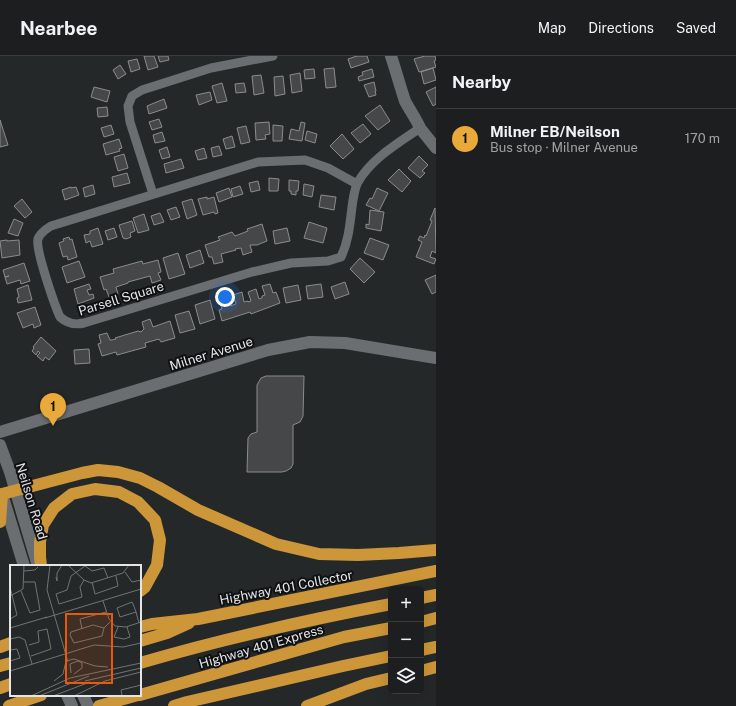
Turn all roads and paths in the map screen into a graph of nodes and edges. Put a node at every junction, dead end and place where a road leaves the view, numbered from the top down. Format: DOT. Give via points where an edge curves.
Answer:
graph roads {
  1 [pos="272,56"];
  2 [pos="391,56"];
  3 [pos="420,128"];
  4 [pos="436,148"];
  5 [pos="357,184"];
  6 [pos="153,194"];
  7 [pos="436,358"];
  8 [pos="0,432"];
  9 [pos="0,445"];
  10 [pos="16,491"];
  11 [pos="1,492"];
  12 [pos="0,522"];
  13 [pos="436,550"];
  14 [pos="24,565"];
  15 [pos="38,565"];
  16 [pos="41,565"];
  17 [pos="436,571"];
  18 [pos="141,590"];
  19 [pos="436,595"];
  20 [pos="424,597"];
  21 [pos="388,605"];
  22 [pos="436,618"];
  23 [pos="198,619"];
  24 [pos="424,621"];
  25 [pos="141,627"];
  26 [pos="388,629"];
  27 [pos="141,641"];
  28 [pos="10,643"];
  29 [pos="0,647"];
  30 [pos="436,647"];
  31 [pos="424,649"];
  32 [pos="388,657"];
  33 [pos="10,662"];
  34 [pos="141,663"];
  35 [pos="0,666"];
  36 [pos="436,667"];
  37 [pos="424,670"];
  38 [pos="388,679"];
  39 [pos="10,684"];
  40 [pos="0,688"];
  41 [pos="141,694"];
  42 [pos="38,696"];
  43 [pos="67,696"];
  44 [pos="83,696"];
  45 [pos="135,696"];
  46 [pos="9,706"];
  47 [pos="72,706"];
  48 [pos="88,706"];
  49 [pos="99,706"];
  50 [pos="174,706"];
  51 [pos="307,706"];
  1 -- 6 [label="street" via="211,68 142,90 132,96 128,106 130,122"];
  2 -- 3 [label="main road" via="405,101"];
  3 -- 4 [label="main road"];
  3 -- 5 [label="street, Parsell Square" via="370,166"];
  5 -- 6 [label="street, Parsell Square" via="328,168 305,160 270,161 258,162"];
  5 -- 6 [label="street, Parsell Square" via="347,244 341,256 328,261 291,263 252,272 84,323 74,325 65,322 59,313 39,252 40,236 51,226"];
  7 -- 8 [label="main road, Milner Avenue" via="345,343 310,342 268,350"];
  9 -- 10 [label="main road, Neilson Road"];
  10 -- 11 [label="highway"];
  10 -- 13 [label="highway" via="98,470 118,472 140,478 198,510 276,544 319,554 358,555"];
  10 -- 15 [label="main road, Neilson Road"];
  11 -- 12 [label="highway"];
  11 -- 14 [label="main road, Neilson Road"];
  16 -- 18 [label="highway" via="40,542 43,525 54,508 72,494 95,489 120,492 138,502 155,520 160,540 157,565"];
  17 -- 23 [label="highway, Highway 401 Collector"];
  19 -- 20 [label="highway"];
  21 -- 34 [label="highway, Highway 401 Express" via="329,616"];
  22 -- 24 [label="highway"];
  23 -- 25 [label="highway, Highway 401 Collector"];
  23 -- 27 [label="highway" via="167,633"];
  26 -- 41 [label="highway, Highway 401 Express" via="344,637"];
  28 -- 29 [label="highway"];
  30 -- 31 [label="highway"];
  32 -- 50 [label="highway"];
  33 -- 35 [label="highway"];
  36 -- 37 [label="highway"];
  38 -- 51 [label="highway" via="366,684"];
  39 -- 40 [label="highway"];
  42 -- 46 [label="highway"];
  43 -- 47 [label="main road"];
  44 -- 48 [label="main road"];
  45 -- 49 [label="highway, Highway 401 Express"];
}
